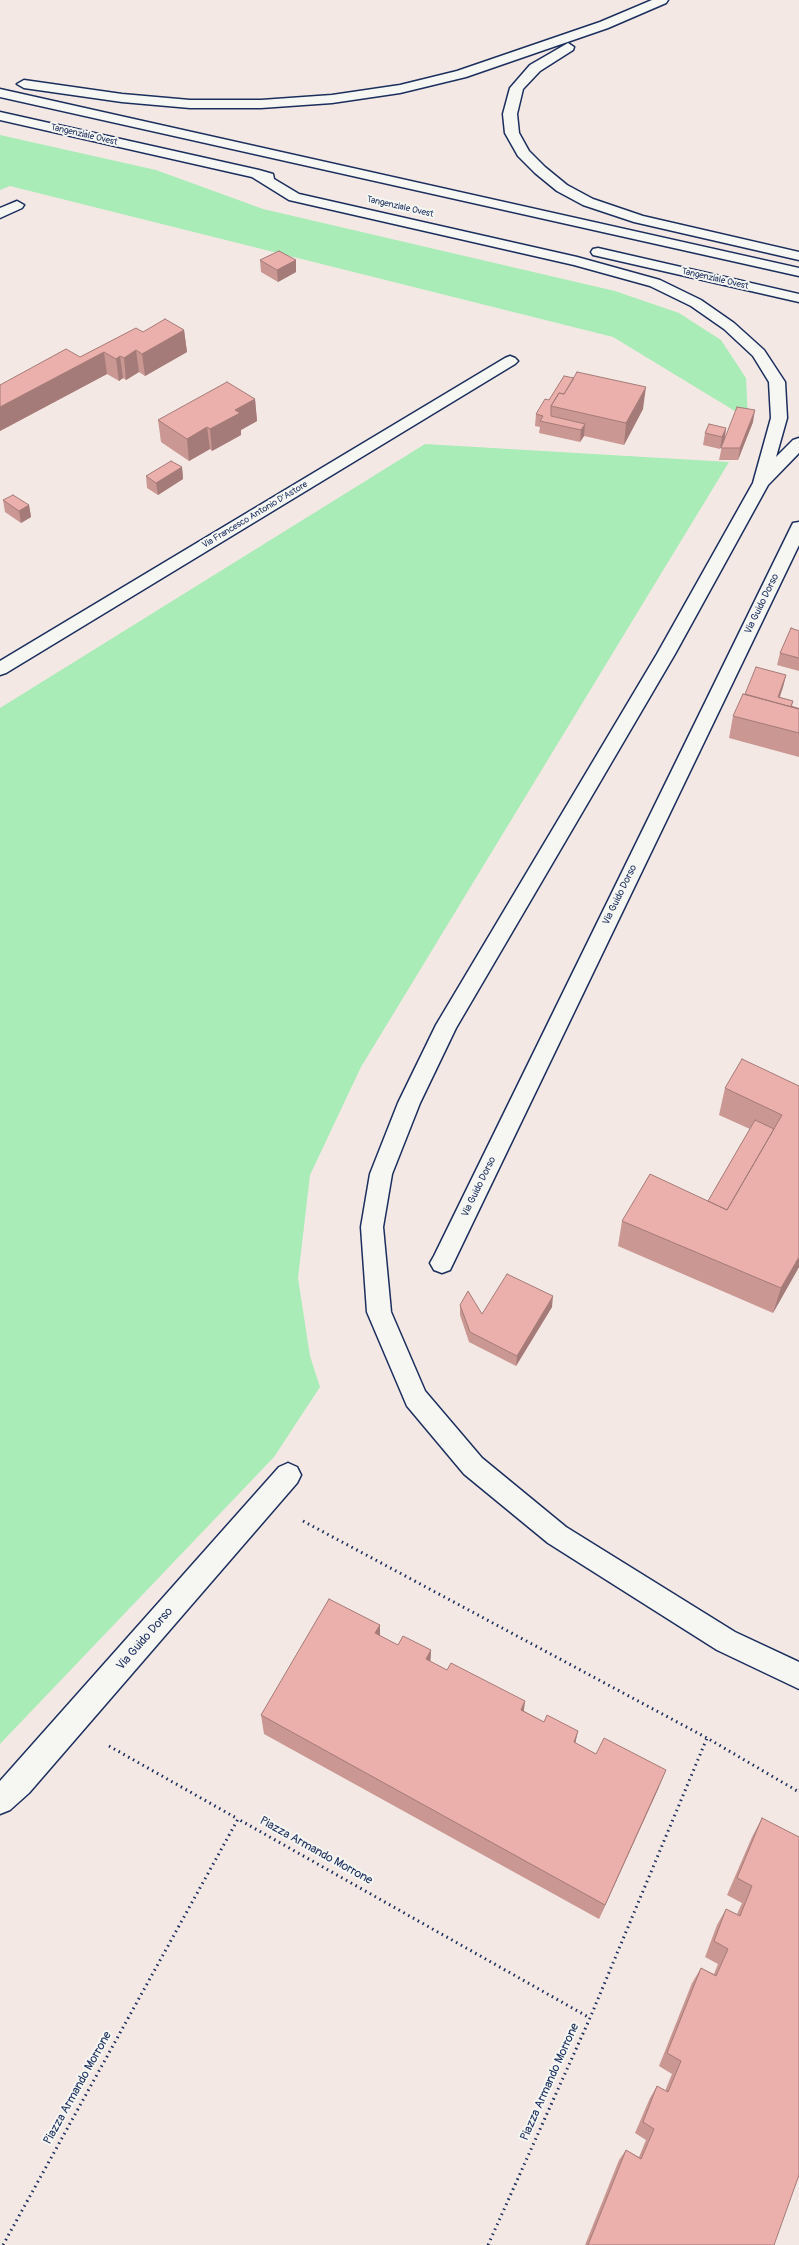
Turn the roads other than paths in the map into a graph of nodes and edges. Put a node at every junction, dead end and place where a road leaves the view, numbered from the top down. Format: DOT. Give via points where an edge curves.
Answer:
graph roads {
  1 [pos="662,0"];
  2 [pos="604,25"];
  3 [pos="0,80"];
  4 [pos="0,93"];
  5 [pos="0,116"];
  6 [pos="254,173"];
  7 [pos="301,184"];
  8 [pos="386,204"];
  9 [pos="17,206"];
  10 [pos="0,214"];
  11 [pos="799,256"];
  12 [pos="799,272"];
  13 [pos="799,298"];
  14 [pos="510,361"];
  15 [pos="799,443"];
  16 [pos="761,483"];
  17 [pos="799,527"];
  18 [pos="0,669"];
  19 [pos="442,1263"];
  20 [pos="288,1475"];
  21 [pos="799,1676"];
  22 [pos="0,1800"];
  1 -- 2 [label="main road"];
  2 -- 3 [label="main road" via="460,74 400,89 332,99 261,104 190,104 115,98"];
  2 -- 11 [label="main road" via="535,68 517,88 510,114 512,133 523,153 562,188 588,202 639,219"];
  4 -- 12 [label="main road"];
  5 -- 6 [label="main road, Tangenziale Ovest"];
  6 -- 7 [label="main road, Tangenziale Ovest"];
  6 -- 16 [label="main road" via="294,197 615,271 655,284 696,302 729,326 759,353 777,382 779,418"];
  8 -- 13 [label="main road, Tangenziale Ovest"];
  9 -- 10 [label="main road"];
  14 -- 18 [label="main road, Via Francesco Antonio D'Astore"];
  15 -- 16 [label="main road"];
  16 -- 21 [label="main road" via="666,654 447,1025 409,1103 381,1174 372,1227 379,1312 416,1398 473,1466 557,1535 726,1641"];
  17 -- 19 [label="main road, Via Guido Dorso"];
  20 -- 22 [label="main road, Via Guido Dorso" via="19,1783"];
}
